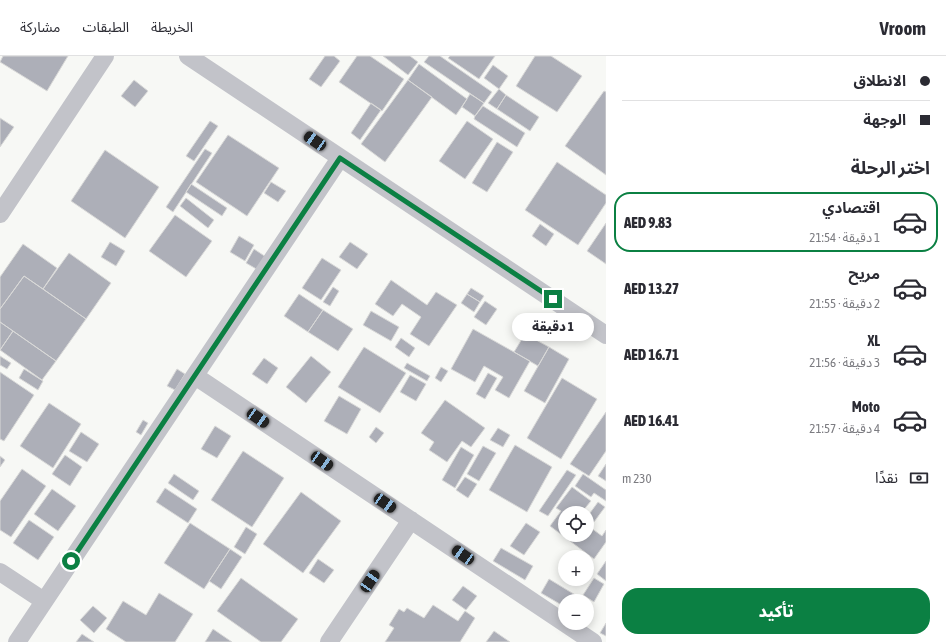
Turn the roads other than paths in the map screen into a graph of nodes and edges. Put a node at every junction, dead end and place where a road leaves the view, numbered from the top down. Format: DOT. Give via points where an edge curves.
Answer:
graph roads {
  1 [pos="105,56"];
  2 [pos="188,56"];
  3 [pos="340,158"];
  4 [pos="0,214"];
  5 [pos="606,335"];
  6 [pos="195,376"];
  7 [pos="411,520"];
  8 [pos="0,572"];
  9 [pos="44,601"];
  10 [pos="16,642"];
  11 [pos="329,642"];
  12 [pos="593,642"];
  1 -- 4 [label="street"];
  2 -- 3 [label="street"];
  3 -- 5 [label="street"];
  3 -- 6 [label="street"];
  6 -- 7 [label="street"];
  6 -- 9 [label="street"];
  7 -- 11 [label="street"];
  7 -- 12 [label="street"];
  8 -- 9 [label="street"];
  9 -- 10 [label="street"];
}
